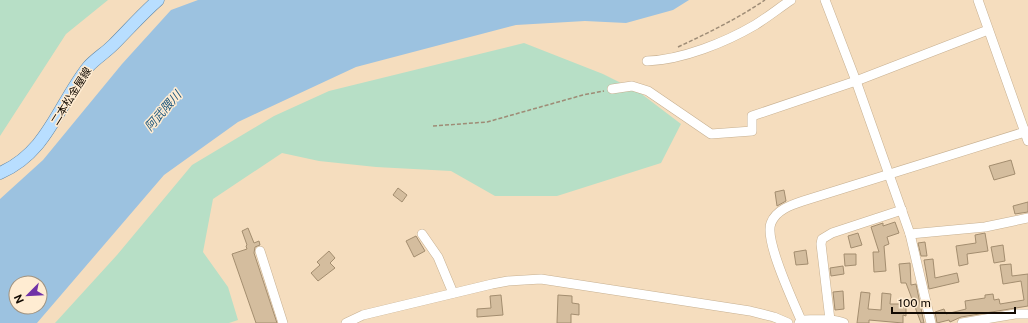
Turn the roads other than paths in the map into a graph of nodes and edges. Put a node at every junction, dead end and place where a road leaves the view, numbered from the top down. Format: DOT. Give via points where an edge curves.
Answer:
graph roads {
  1 [pos="158,0"];
  2 [pos="791,0"];
  3 [pos="825,0"];
  4 [pos="978,0"];
  5 [pos="988,30"];
  6 [pos="648,61"];
  7 [pos="856,81"];
  8 [pos="612,89"];
  9 [pos="1027,135"];
  10 [pos="0,173"];
  11 [pos="889,174"];
  12 [pos="902,210"];
  13 [pos="1028,218"];
  14 [pos="422,234"];
  15 [pos="910,234"];
  16 [pos="260,251"];
  17 [pos="453,293"];
  18 [pos="1028,314"];
  19 [pos="830,320"];
  20 [pos="800,322"];
  21 [pos="283,323"];
  22 [pos="346,323"];
  23 [pos="788,323"];
  24 [pos="844,323"];
  25 [pos="931,323"];
  26 [pos="962,323"];
  1 -- 10 [label="main road, 二本松金屋線" via="89,65 51,127 27,157"];
  2 -- 6 [label="street" via="756,25 707,48"];
  3 -- 7 [label="street"];
  4 -- 5 [label="street"];
  5 -- 7 [label="street"];
  5 -- 9 [label="street"];
  7 -- 8 [label="street" via="752,116 752,131 711,134 648,91 632,86"];
  7 -- 11 [label="street"];
  9 -- 11 [label="street"];
  11 -- 12 [label="street"];
  11 -- 20 [label="street" via="803,200 785,208 771,223 769,232"];
  12 -- 15 [label="street"];
  12 -- 19 [label="street" via="832,233 822,239"];
  13 -- 15 [label="street" via="985,227"];
  14 -- 17 [label="street" via="438,257"];
  15 -- 25 [label="street"];
  16 -- 21 [label="street"];
  17 -- 22 [label="street" via="363,315"];
  17 -- 23 [label="street" via="508,281 541,279 750,311"];
  18 -- 26 [label="street"];
  19 -- 20 [label="street"];
  19 -- 24 [label="street"];
}
